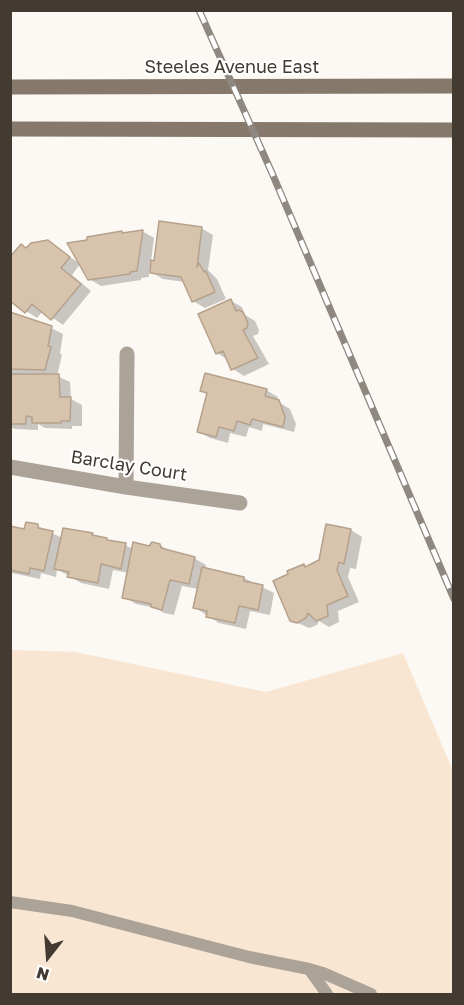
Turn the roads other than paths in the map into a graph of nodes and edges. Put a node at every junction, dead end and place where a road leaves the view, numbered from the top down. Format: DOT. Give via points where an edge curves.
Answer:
graph roads {
  1 [pos="453,86"];
  2 [pos="10,87"];
  3 [pos="10,129"];
  4 [pos="453,130"];
  5 [pos="127,354"];
  6 [pos="10,467"];
  7 [pos="126,487"];
  8 [pos="240,503"];
  9 [pos="10,902"];
  10 [pos="309,969"];
  11 [pos="327,994"];
  12 [pos="371,994"];
  1 -- 2 [label="main road, Steeles Avenue East"];
  3 -- 4 [label="main road"];
  5 -- 7 [label="street"];
  6 -- 7 [label="street, Barclay Court"];
  7 -- 8 [label="street, Barclay Court"];
  9 -- 10 [label="lane" via="72,911"];
  10 -- 11 [label="lane"];
  10 -- 12 [label="lane"];
}
